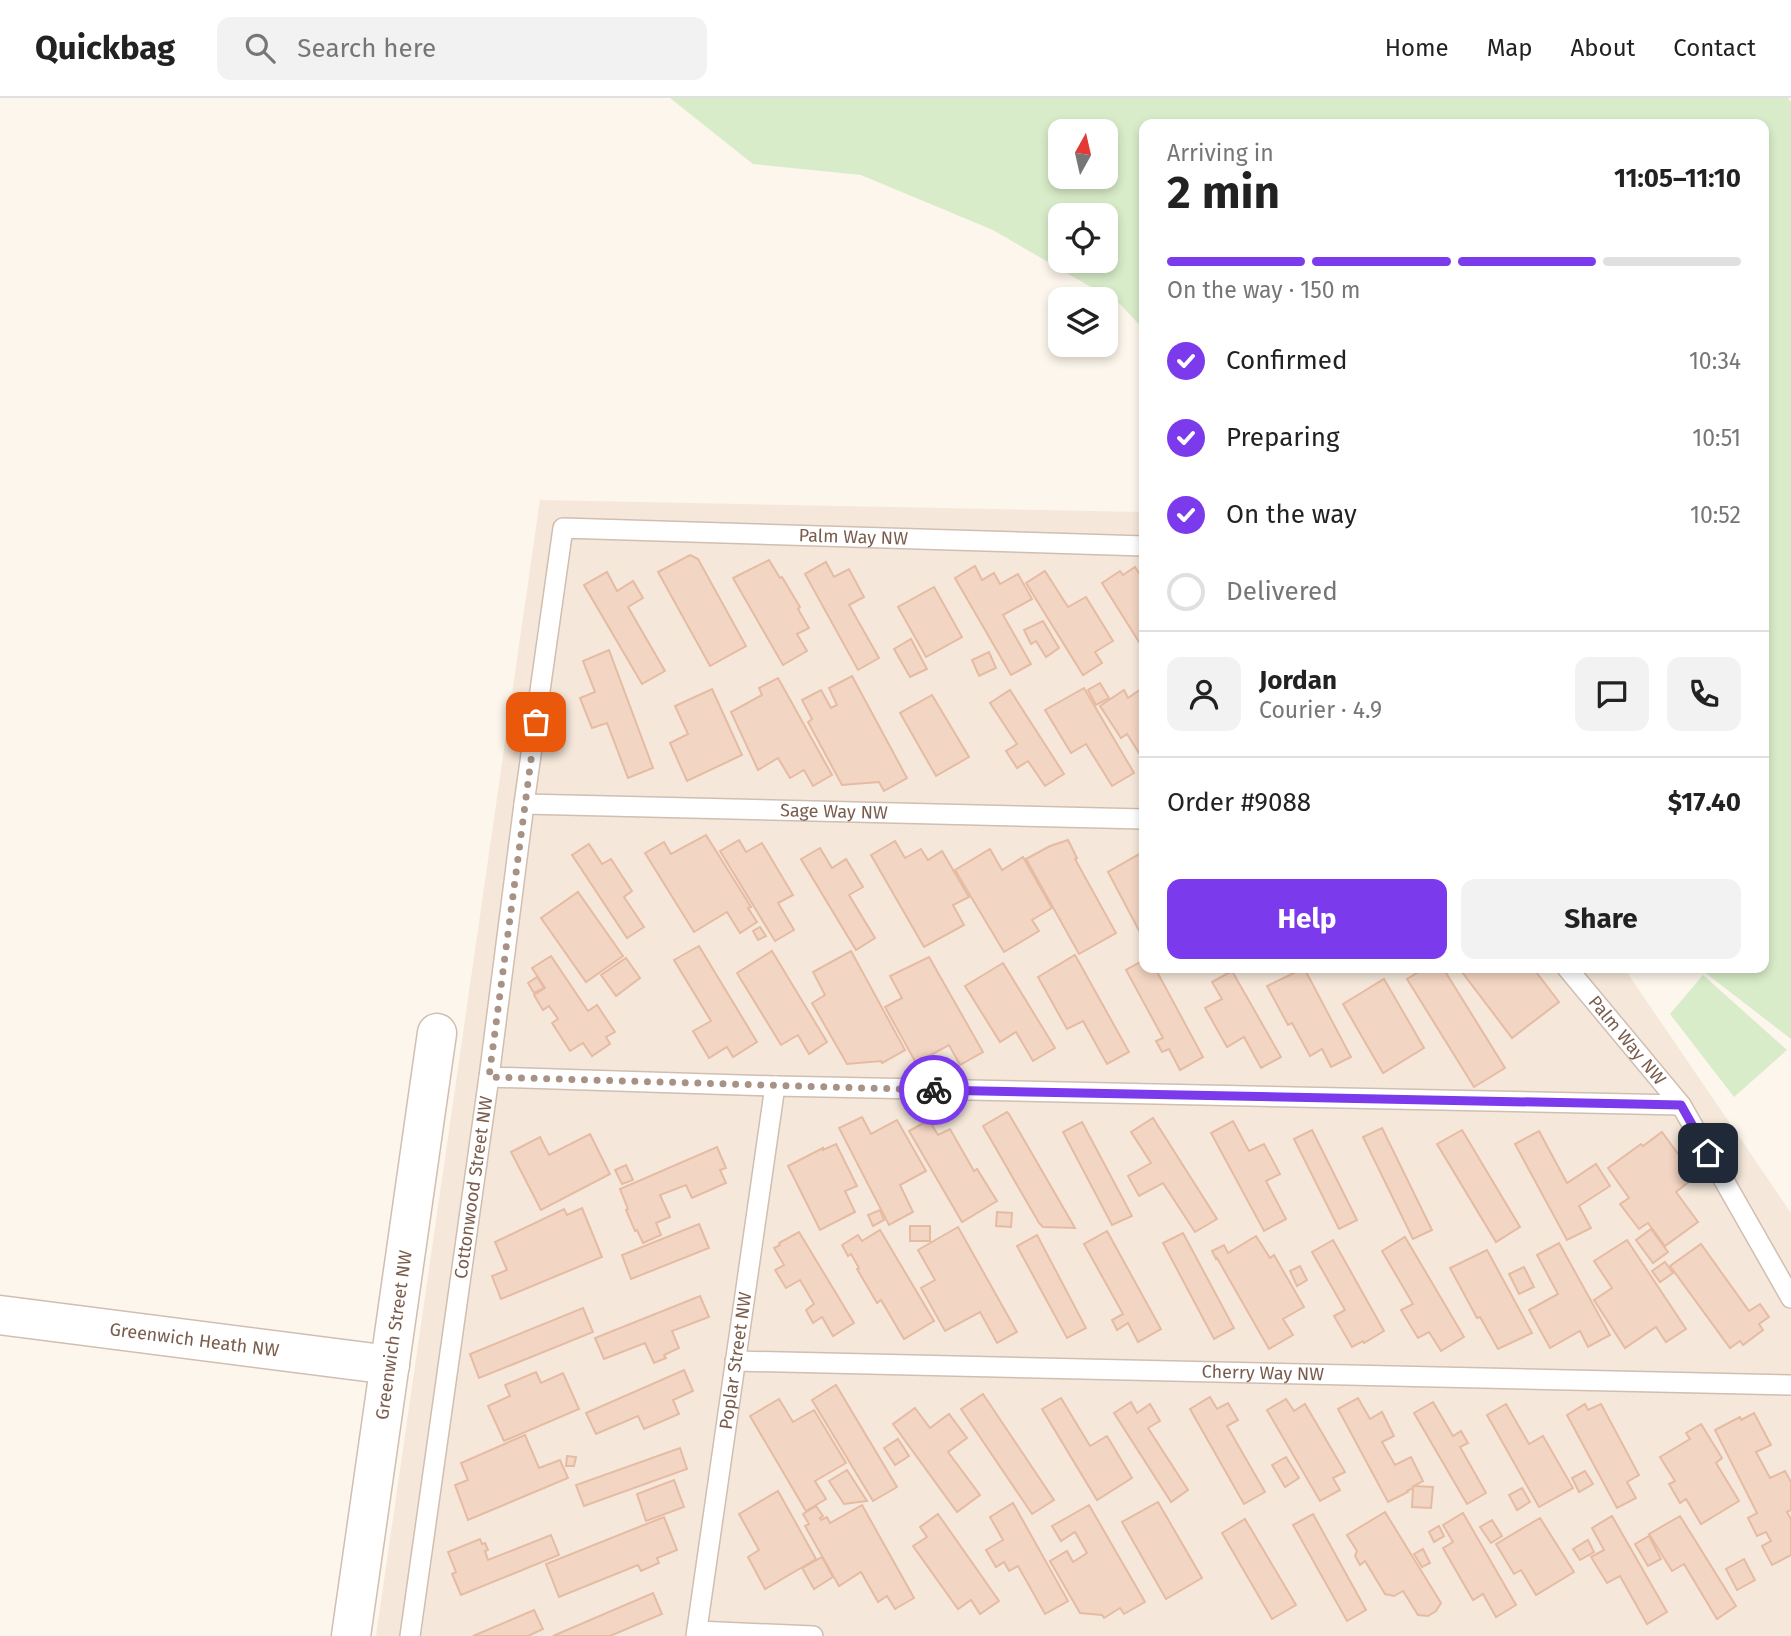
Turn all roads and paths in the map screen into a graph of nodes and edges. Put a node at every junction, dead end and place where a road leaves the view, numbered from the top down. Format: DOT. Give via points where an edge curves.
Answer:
graph roads {
  1 [pos="563,528"];
  2 [pos="1139,546"];
  3 [pos="524,804"];
  4 [pos="1139,819"];
  5 [pos="1571,973"];
  6 [pos="437,1033"];
  7 [pos="489,1077"];
  8 [pos="775,1086"];
  9 [pos="1681,1105"];
  10 [pos="1791,1298"];
  11 [pos="0,1315"];
  12 [pos="735,1361"];
  13 [pos="390,1365"];
  14 [pos="1791,1385"];
  15 [pos="697,1633"];
  16 [pos="351,1636"];
  17 [pos="410,1636"];
  18 [pos="813,1636"];
  1 -- 2 [label="lane, Palm Way NW"];
  1 -- 3 [label="lane, Cottonwood Street NW"];
  3 -- 4 [label="lane, Sage Way NW"];
  3 -- 7 [label="lane, Cottonwood Street NW"];
  5 -- 9 [label="lane, Palm Way NW"];
  6 -- 13 [label="street, Greenwich Street NW"];
  7 -- 8 [label="lane"];
  7 -- 17 [label="lane, Cottonwood Street NW"];
  8 -- 9 [label="lane"];
  8 -- 12 [label="lane, Poplar Street NW"];
  9 -- 10 [label="lane, Palm Way NW"];
  11 -- 13 [label="street, Greenwich Heath NW"];
  12 -- 14 [label="lane, Cherry Way NW"];
  12 -- 15 [label="lane, Poplar Street NW"];
  13 -- 16 [label="street, Greenwich Street NW"];
  15 -- 18 [label="lane"];
}
